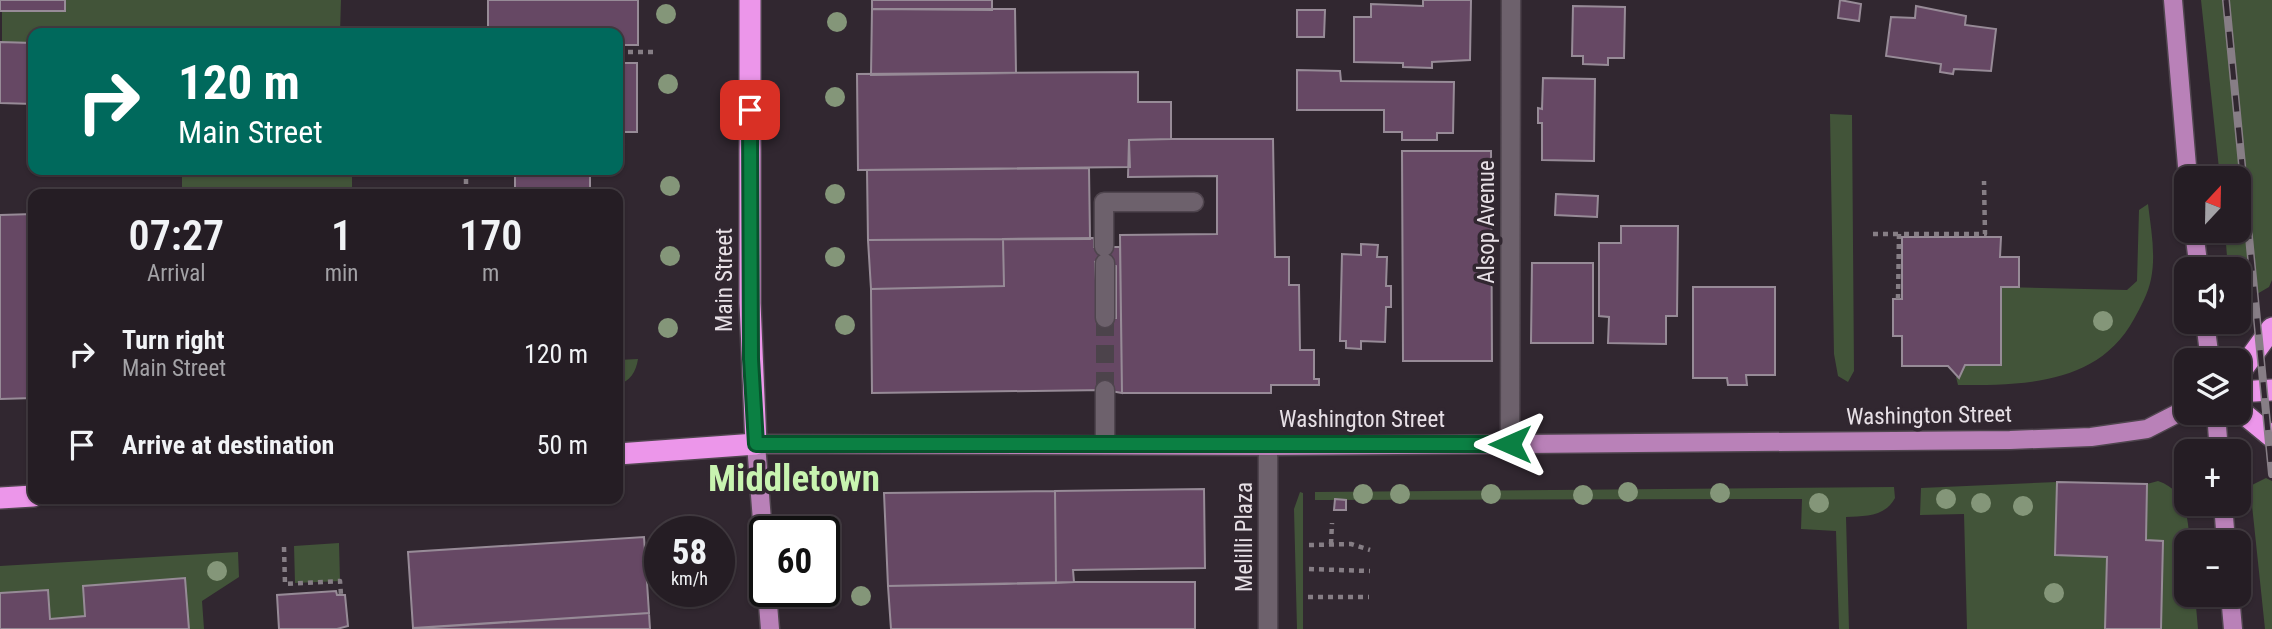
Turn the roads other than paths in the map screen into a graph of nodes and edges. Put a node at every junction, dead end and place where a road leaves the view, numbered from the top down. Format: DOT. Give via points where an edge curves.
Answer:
graph roads {
  1 [pos="750,0"];
  2 [pos="1511,0"];
  3 [pos="2173,0"];
  4 [pos="2187,166"];
  5 [pos="1194,202"];
  6 [pos="1105,317"];
  7 [pos="2272,328"];
  8 [pos="2251,357"];
  9 [pos="1105,390"];
  10 [pos="2272,390"];
  11 [pos="2251,391"];
  12 [pos="2174,415"];
  13 [pos="2251,420"];
  14 [pos="2272,437"];
  15 [pos="756,444"];
  16 [pos="1510,444"];
  17 [pos="1105,445"];
  18 [pos="1268,446"];
  19 [pos="623,454"];
  20 [pos="28,496"];
  21 [pos="0,498"];
  22 [pos="762,516"];
  23 [pos="768,607"];
  24 [pos="2232,607"];
  25 [pos="770,629"];
  26 [pos="1268,629"];
  27 [pos="2233,629"];
  1 -- 15 [label="highway, Main Street" via="750,303"];
  2 -- 16 [label="street, Alsop Avenue"];
  3 -- 4 [label="main road"];
  5 -- 6 [label="street" via="1104,202"];
  7 -- 8 [label="highway"];
  9 -- 17 [label="street"];
  10 -- 11 [label="highway"];
  12 -- 16 [label="main road, Washington Street" via="2147,429 2091,437"];
  13 -- 14 [label="highway"];
  15 -- 17 [label="main road, Washington Street"];
  15 -- 19 [label="highway, Washington Street"];
  15 -- 22 [label="main road, Main Street"];
  16 -- 18 [label="main road, Washington Street"];
  17 -- 18 [label="main road, Washington Street"];
  18 -- 26 [label="street, Melilli Plaza"];
  20 -- 21 [label="highway"];
  23 -- 25 [label="main road"];
  24 -- 27 [label="main road"];
}
